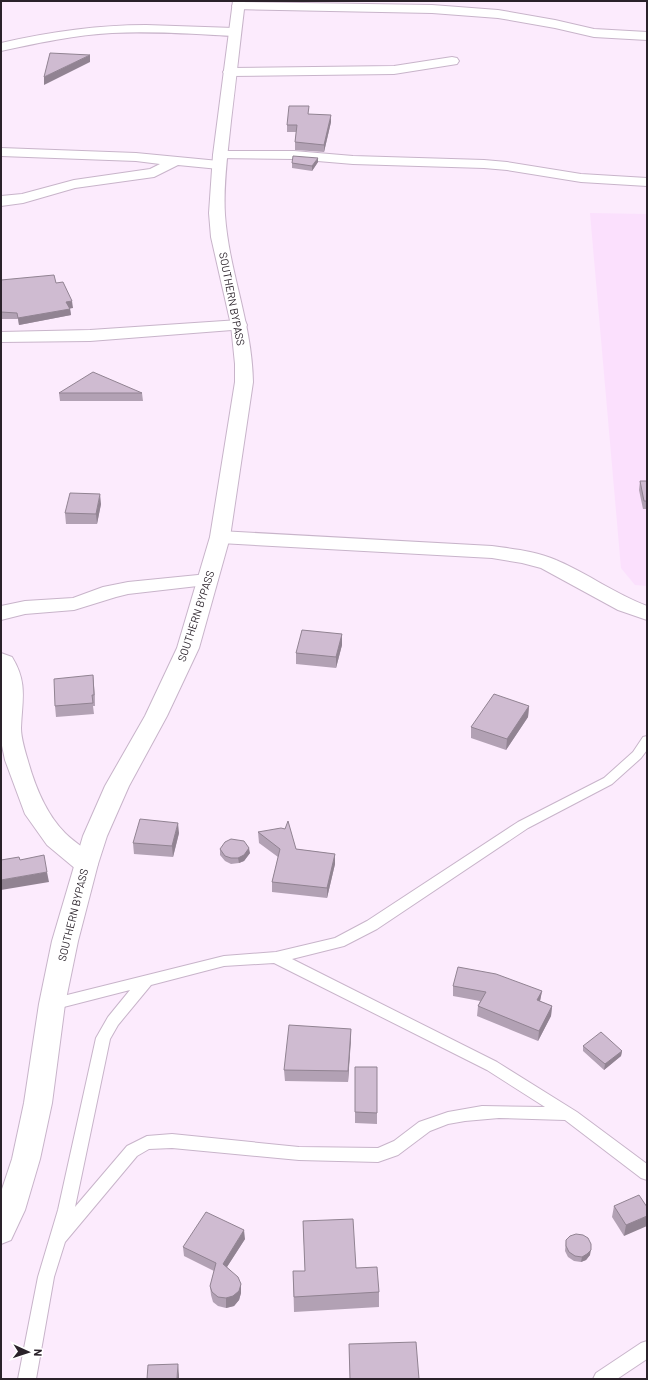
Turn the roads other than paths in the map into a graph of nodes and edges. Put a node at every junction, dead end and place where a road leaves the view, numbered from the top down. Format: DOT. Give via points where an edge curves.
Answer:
graph roads {
  1 [pos="238,4"];
  2 [pos="400,4"];
  3 [pos="234,32"];
  4 [pos="647,36"];
  5 [pos="1,47"];
  6 [pos="452,61"];
  7 [pos="230,72"];
  8 [pos="1,152"];
  9 [pos="219,160"];
  10 [pos="175,161"];
  11 [pos="647,182"];
  12 [pos="1,201"];
  13 [pos="239,324"];
  14 [pos="1,337"];
  15 [pos="220,538"];
  16 [pos="208,580"];
  17 [pos="1,613"];
  18 [pos="647,613"];
  19 [pos="1,660"];
  20 [pos="647,740"];
  21 [pos="86,864"];
  22 [pos="276,956"];
  23 [pos="146,981"];
  24 [pos="52,1004"];
  25 [pos="569,1114"];
  26 [pos="647,1173"];
  27 [pos="4,1220"];
  28 [pos="57,1239"];
  29 [pos="647,1349"];
  30 [pos="27,1379"];
  31 [pos="602,1379"];
  1 -- 2 [label="street"];
  1 -- 3 [label="street, SOUTHERN BYPASS"];
  2 -- 4 [label="street" via="498,14 594,33"];
  3 -- 5 [label="street" via="156,29 93,31"];
  3 -- 7 [label="street, SOUTHERN BYPASS"];
  6 -- 7 [label="street" via="394,70"];
  7 -- 9 [label="street, SOUTHERN BYPASS"];
  8 -- 10 [label="street"];
  9 -- 10 [label="street"];
  9 -- 11 [label="street" via="294,155 353,160 484,164 544,174"];
  9 -- 13 [label="street, SOUTHERN BYPASS" via="217,213"];
  10 -- 12 [label="street" via="154,173 74,184 23,198"];
  13 -- 14 [label="street" via="109,334"];
  13 -- 15 [label="street, SOUTHERN BYPASS" via="244,382"];
  15 -- 16 [label="street, SOUTHERN BYPASS"];
  15 -- 18 [label="street" via="512,555 548,564 625,605"];
  16 -- 17 [label="street" via="126,588 66,606 14,608"];
  16 -- 21 [label="street, SOUTHERN BYPASS" via="188,648 176,677 116,786"];
  19 -- 21 [label="street" via="10,675 14,699 10,729 16,760 37,814 56,839"];
  20 -- 22 [label="lane" via="637,755 608,781 523,825 372,925 339,942"];
  21 -- 24 [label="street, SOUTHERN BYPASS" via="65,941"];
  22 -- 23 [label="lane" via="224,961"];
  22 -- 25 [label="lane" via="492,1066"];
  23 -- 24 [label="lane"];
  23 -- 28 [label="lane" via="113,1021 103,1038 81,1145"];
  24 -- 27 [label="street, SOUTHERN BYPASS" via="38,1103 26,1158"];
  25 -- 26 [label="lane"];
  25 -- 28 [label="lane" via="491,1112 448,1118 423,1127 397,1148 377,1155 320,1155 172,1141 147,1143 132,1150"];
  28 -- 30 [label="lane" via="46,1277"];
  29 -- 31 [label="lane"];
}
